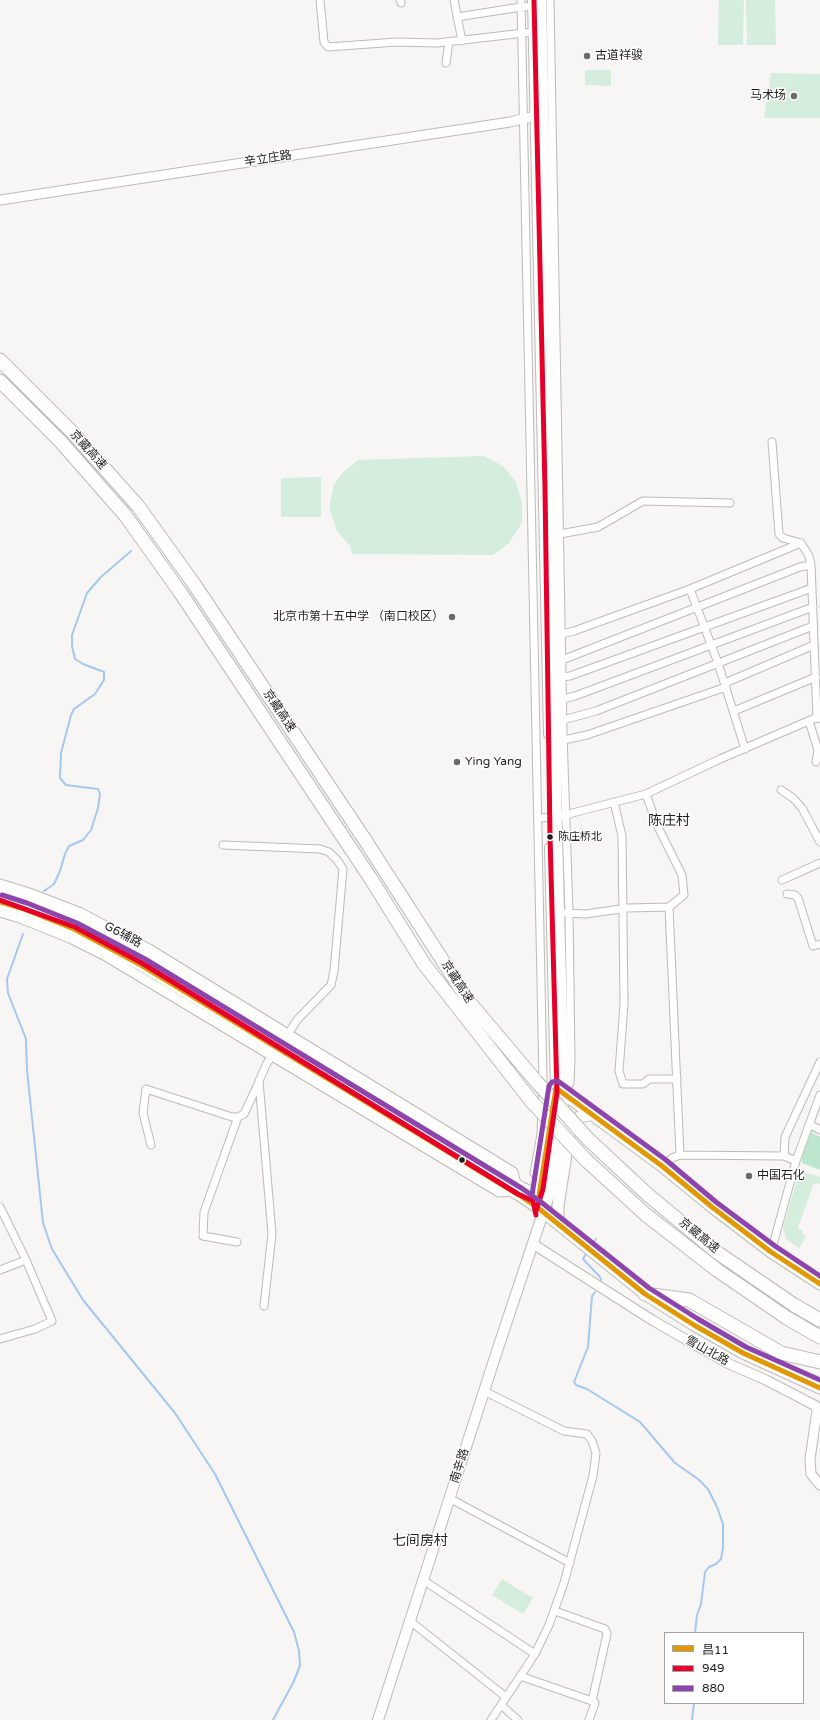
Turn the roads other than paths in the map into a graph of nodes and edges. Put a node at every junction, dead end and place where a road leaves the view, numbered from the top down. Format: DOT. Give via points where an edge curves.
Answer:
graph roads {
  1 [pos="320,0"];
  2 [pos="454,0"];
  3 [pos="541,3"];
  4 [pos="521,4"];
  5 [pos="457,17"];
  6 [pos="533,32"];
  7 [pos="522,34"];
  8 [pos="462,41"];
  9 [pos="449,42"];
  10 [pos="446,63"];
  11 [pos="536,116"];
  12 [pos="524,119"];
  13 [pos="0,200"];
  14 [pos="527,283"];
  15 [pos="547,283"];
  16 [pos="0,360"];
  17 [pos="0,381"];
  18 [pos="772,442"];
  19 [pos="730,502"];
  20 [pos="560,534"];
  21 [pos="801,543"];
  22 [pos="811,565"];
  23 [pos="812,588"];
  24 [pos="690,589"];
  25 [pos="812,607"];
  26 [pos="697,608"];
  27 [pos="813,626"];
  28 [pos="704,627"];
  29 [pos="562,634"];
  30 [pos="711,645"];
  31 [pos="814,645"];
  32 [pos="562,660"];
  33 [pos="718,663"];
  34 [pos="562,677"];
  35 [pos="816,677"];
  36 [pos="725,685"];
  37 [pos="563,699"];
  38 [pos="734,711"];
  39 [pos="819,718"];
  40 [pos="563,720"];
  41 [pos="809,721"];
  42 [pos="564,740"];
  43 [pos="745,749"];
  44 [pos="816,762"];
  45 [pos="781,790"];
  46 [pos="646,794"];
  47 [pos="614,802"];
  48 [pos="557,817"];
  49 [pos="538,818"];
  50 [pos="820,842"];
  51 [pos="223,845"];
  52 [pos="820,863"];
  53 [pos="782,880"];
  54 [pos="0,884"];
  55 [pos="0,893"];
  56 [pos="787,894"];
  57 [pos="0,902"];
  58 [pos="669,906"];
  59 [pos="622,909"];
  60 [pos="0,912"];
  61 [pos="564,913"];
  62 [pos="820,944"];
  63 [pos="280,1045"];
  64 [pos="820,1062"];
  65 [pos="677,1079"];
  66 [pos="539,1080"];
  67 [pos="259,1081"];
  68 [pos="560,1090"];
  69 [pos="820,1095"];
  70 [pos="593,1114"];
  71 [pos="238,1117"];
  72 [pos="810,1121"];
  73 [pos="820,1125"];
  74 [pos="820,1130"];
  75 [pos="151,1145"];
  76 [pos="680,1154"];
  77 [pos="784,1156"];
  78 [pos="796,1161"];
  79 [pos="662,1166"];
  80 [pos="542,1180"];
  81 [pos="514,1188"];
  82 [pos="540,1206"];
  83 [pos="0,1207"];
  84 [pos="562,1227"];
  85 [pos="237,1242"];
  86 [pos="533,1244"];
  87 [pos="771,1252"];
  88 [pos="26,1260"];
  89 [pos="0,1270"];
  90 [pos="820,1284"];
  91 [pos="645,1294"];
  92 [pos="264,1306"];
  93 [pos="820,1320"];
  94 [pos="820,1337"];
  95 [pos="0,1339"];
  96 [pos="820,1362"];
  97 [pos="820,1388"];
  98 [pos="484,1391"];
  99 [pos="820,1485"];
  100 [pos="450,1498"];
  101 [pos="570,1563"];
  102 [pos="423,1580"];
  103 [pos="554,1611"];
  104 [pos="410,1621"];
  105 [pos="535,1654"];
  106 [pos="520,1676"];
  107 [pos="506,1697"];
  108 [pos="592,1701"];
  109 [pos="501,1705"];
  110 [pos="378,1720"];
  111 [pos="491,1720"];
  112 [pos="518,1720"];
  113 [pos="589,1720"];
  1 -- 9 [label="street" via="324,42 328,47 397,42"];
  2 -- 5 [label="street"];
  3 -- 4 [label="street"];
  3 -- 6 [label="main road"];
  3 -- 15 [label="main road"];
  4 -- 5 [label="street"];
  4 -- 7 [label="street"];
  5 -- 8 [label="street"];
  6 -- 7 [label="street"];
  6 -- 11 [label="main road"];
  7 -- 8 [label="street"];
  7 -- 12 [label="street"];
  8 -- 9 [label="street"];
  9 -- 10 [label="street"];
  11 -- 12 [label="street, 辛立庄路"];
  11 -- 15 [label="main road"];
  12 -- 13 [label="street, 辛立庄路"];
  12 -- 14 [label="street"];
  14 -- 15 [label="street"];
  14 -- 49 [label="street"];
  15 -- 20 [label="street"];
  15 -- 48 [label="main road"];
  16 -- 66 [label="highway, 京藏高速" via="72,432 138,506 194,584 369,846 470,1003"];
  17 -- 94 [label="highway, 京藏高速, bridge" via="61,442 125,515 193,611 371,879 424,964 532,1102 586,1160 645,1214 717,1270 787,1318"];
  18 -- 21 [label="street" via="779,534 783,538"];
  19 -- 20 [label="street" via="643,501 598,527"];
  20 -- 29 [label="street"];
  21 -- 22 [label="street"];
  21 -- 24 [label="street"];
  22 -- 23 [label="street"];
  22 -- 26 [label="street" via="800,567"];
  23 -- 25 [label="street"];
  23 -- 28 [label="street"];
  24 -- 26 [label="street"];
  24 -- 29 [label="street" via="574,632"];
  25 -- 27 [label="street"];
  25 -- 30 [label="street"];
  26 -- 28 [label="street"];
  26 -- 32 [label="street"];
  27 -- 31 [label="street"];
  27 -- 33 [label="street"];
  28 -- 30 [label="street"];
  28 -- 34 [label="street"];
  29 -- 32 [label="street"];
  30 -- 33 [label="street"];
  30 -- 37 [label="street"];
  31 -- 35 [label="street"];
  31 -- 36 [label="street"];
  32 -- 34 [label="street"];
  33 -- 36 [label="street"];
  33 -- 40 [label="street" via="596,711"];
  34 -- 37 [label="street"];
  35 -- 38 [label="street"];
  35 -- 39 [label="street"];
  36 -- 38 [label="street"];
  36 -- 42 [label="street" via="587,735"];
  37 -- 40 [label="street"];
  38 -- 43 [label="street"];
  39 -- 41 [label="street"];
  40 -- 42 [label="street"];
  41 -- 43 [label="street"];
  41 -- 44 [label="street" via="818,750"];
  42 -- 48 [label="street"];
  43 -- 46 [label="street"];
  45 -- 50 [label="street" via="802,808"];
  46 -- 47 [label="street"];
  46 -- 58 [label="street" via="657,825 682,874 684,895"];
  47 -- 48 [label="street"];
  47 -- 59 [label="street" via="622,836"];
  48 -- 49 [label="street"];
  48 -- 61 [label="main road"];
  48 -- 68 [label="main road"];
  49 -- 66 [label="street"];
  51 -- 63 [label="street" via="320,849 329,852 343,869 334,972 330,985 297,1020"];
  52 -- 53 [label="street"];
  54 -- 63 [label="street, G6辅路" via="81,913 117,931"];
  55 -- 63 [label="main road, G6辅路" via="78,921 113,938"];
  56 -- 62 [label="street" via="798,898 813,946"];
  57 -- 63 [label="main road, G6辅路" via="74,929"];
  58 -- 59 [label="street"];
  58 -- 65 [label="street"];
  59 -- 61 [label="street" via="586,914"];
  59 -- 65 [label="street" via="624,1004 620,1071 623,1084 643,1084 649,1079"];
  60 -- 63 [label="street, G6辅路" via="70,938"];
  61 -- 68 [label="main road"];
  63 -- 67 [label="street" via="267,1063"];
  63 -- 81 [label="main road, G6辅路"];
  63 -- 81 [label="street, G6辅路" via="513,1172"];
  64 -- 77 [label="street" via="785,1137"];
  65 -- 76 [label="street"];
  66 -- 68 [label="street"];
  66 -- 80 [label="street" via="541,1134 534,1173"];
  66 -- 93 [label="highway, 京藏高速, bridge" via="588,1139 647,1194 718,1253"];
  67 -- 71 [label="street" via="244,1114"];
  67 -- 92 [label="street" via="272,1234"];
  68 -- 70 [label="main road"];
  68 -- 80 [label="main road"];
  68 -- 82 [label="main road" via="550,1191"];
  69 -- 72 [label="street"];
  70 -- 79 [label="main road"];
  70 -- 84 [label="main road" via="580,1117 570,1129 558,1206 558,1218"];
  71 -- 75 [label="street" via="146,1089 143,1113"];
  71 -- 85 [label="street" via="204,1212 203,1236"];
  72 -- 73 [label="street"];
  72 -- 74 [label="street"];
  72 -- 78 [label="street"];
  76 -- 77 [label="street"];
  76 -- 79 [label="street"];
  77 -- 78 [label="street"];
  78 -- 87 [label="street"];
  79 -- 87 [label="main road"];
  80 -- 82 [label="main road"];
  81 -- 82 [label="main road, G6辅路"];
  82 -- 84 [label="main road, G6辅路"];
  82 -- 86 [label="main road, 南辛路"];
  83 -- 88 [label="street"];
  84 -- 91 [label="main road, G6辅路"];
  86 -- 98 [label="main road, 南辛路"];
  86 -- 99 [label="street, 雪山北路" via="652,1320 720,1359 816,1406 810,1459 811,1474"];
  87 -- 90 [label="main road"];
  88 -- 89 [label="street"];
  88 -- 95 [label="street" via="52,1321"];
  91 -- 96 [label="highway" via="689,1300 781,1353"];
  91 -- 97 [label="main road, G6辅路" via="743,1353"];
  98 -- 100 [label="main road, 南辛路"];
  98 -- 101 [label="street" via="564,1431 587,1434 592,1441 596,1453 593,1476"];
  100 -- 101 [label="street"];
  100 -- 102 [label="main road, 南辛路"];
  101 -- 103 [label="street"];
  102 -- 104 [label="main road, 南辛路"];
  102 -- 105 [label="street"];
  103 -- 105 [label="street"];
  103 -- 108 [label="street" via="605,1629 607,1634"];
  104 -- 107 [label="street"];
  104 -- 110 [label="main road, 南辛路"];
  105 -- 106 [label="street"];
  106 -- 107 [label="street"];
  106 -- 108 [label="street"];
  107 -- 109 [label="street"];
  108 -- 113 [label="street" via="595,1703"];
  109 -- 111 [label="street"];
  109 -- 112 [label="street"];
}
